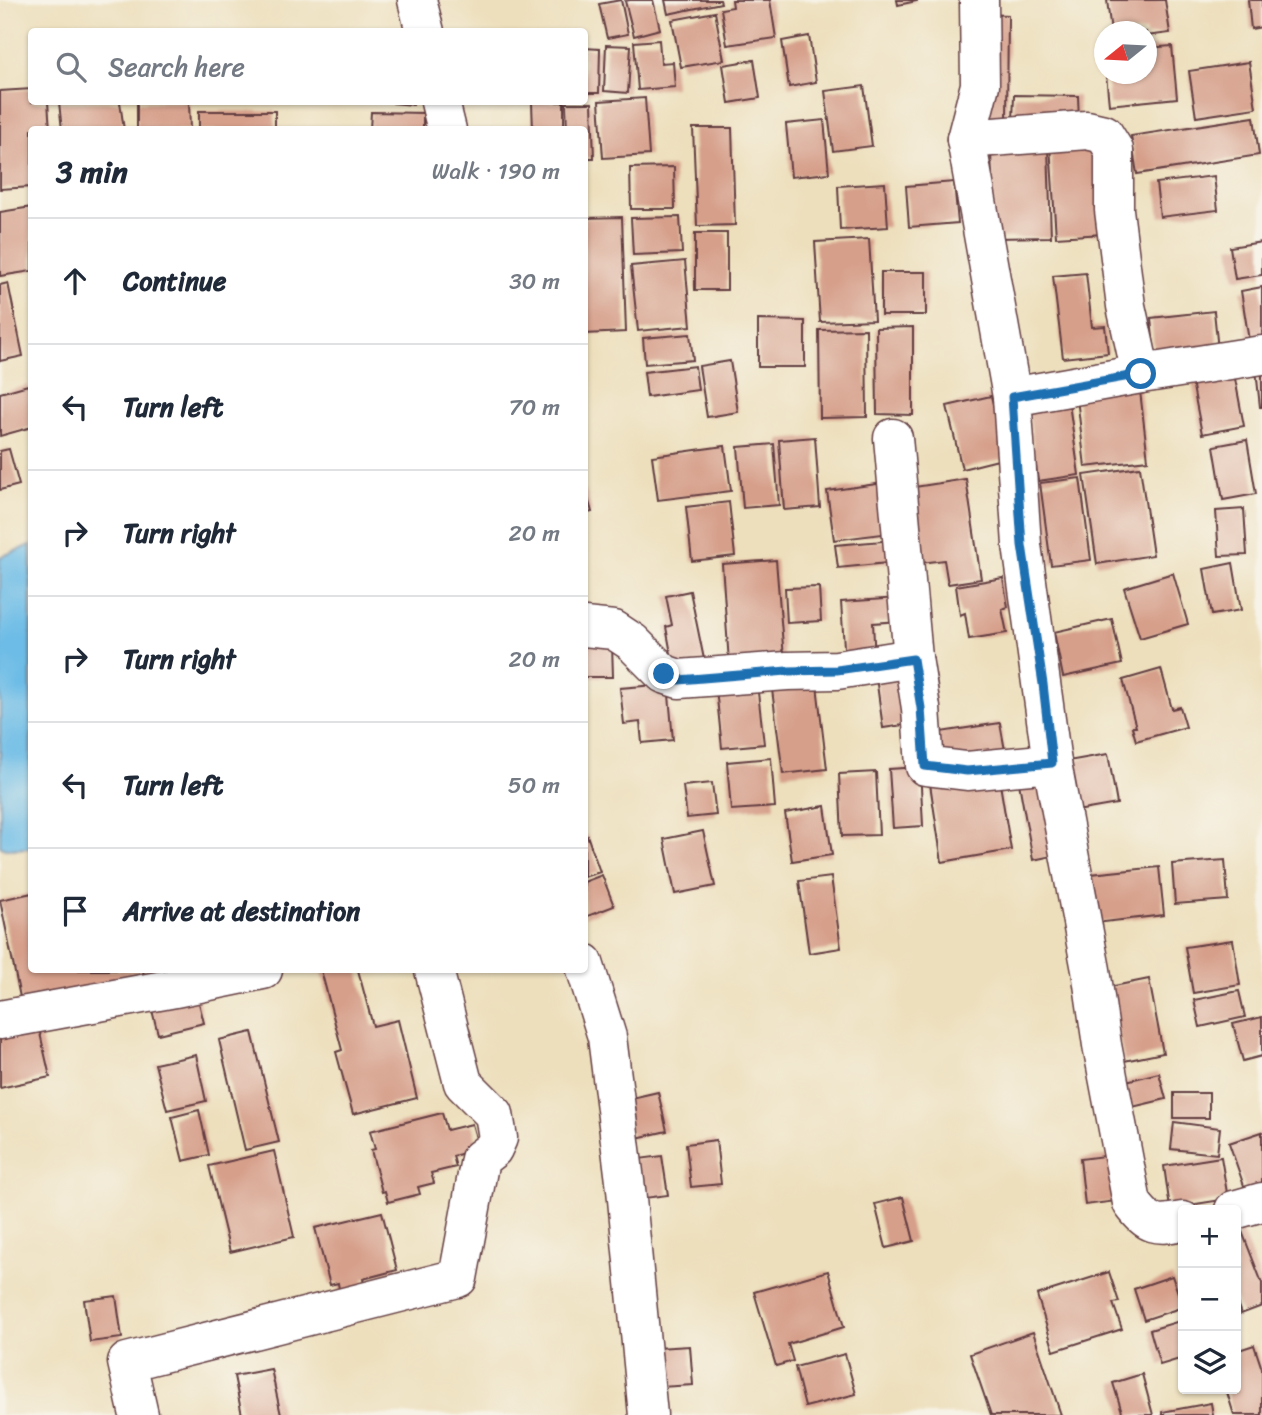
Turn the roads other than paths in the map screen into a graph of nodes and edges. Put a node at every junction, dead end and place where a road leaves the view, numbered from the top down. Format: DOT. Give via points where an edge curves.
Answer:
graph roads {
  1 [pos="417,0"];
  2 [pos="979,0"];
  3 [pos="424,28"];
  4 [pos="441,105"];
  5 [pos="446,126"];
  6 [pos="966,139"];
  7 [pos="1262,355"];
  8 [pos="1141,374"];
  9 [pos="1012,397"];
  10 [pos="893,438"];
  11 [pos="588,628"];
  12 [pos="913,659"];
  13 [pos="1052,763"];
  14 [pos="249,973"];
  15 [pos="435,973"];
  16 [pos="587,973"];
  17 [pos="0,1020"];
  18 [pos="1262,1202"];
  19 [pos="1241,1208"];
  20 [pos="1178,1222"];
  21 [pos="139,1415"];
  22 [pos="648,1415"];
  1 -- 3 [label="street"];
  2 -- 6 [label="street" via="980,85"];
  4 -- 5 [label="street"];
  6 -- 8 [label="street" via="1087,131 1104,134 1114,150 1114,210 1126,306"];
  6 -- 9 [label="street"];
  7 -- 8 [label="street"];
  8 -- 9 [label="street"];
  9 -- 13 [label="street" via="1022,545"];
  10 -- 12 [label="street"];
  11 -- 12 [label="street" via="614,631 664,674 679,680 837,670"];
  12 -- 13 [label="street" via="925,766 967,771"];
  13 -- 20 [label="street" via="1132,1203 1144,1219 1160,1225"];
  14 -- 17 [label="street"];
  15 -- 21 [label="street" via="463,1083 494,1114 498,1138 480,1159 458,1278 127,1362"];
  16 -- 22 [label="street" via="608,1045"];
  18 -- 19 [label="street"];
}
